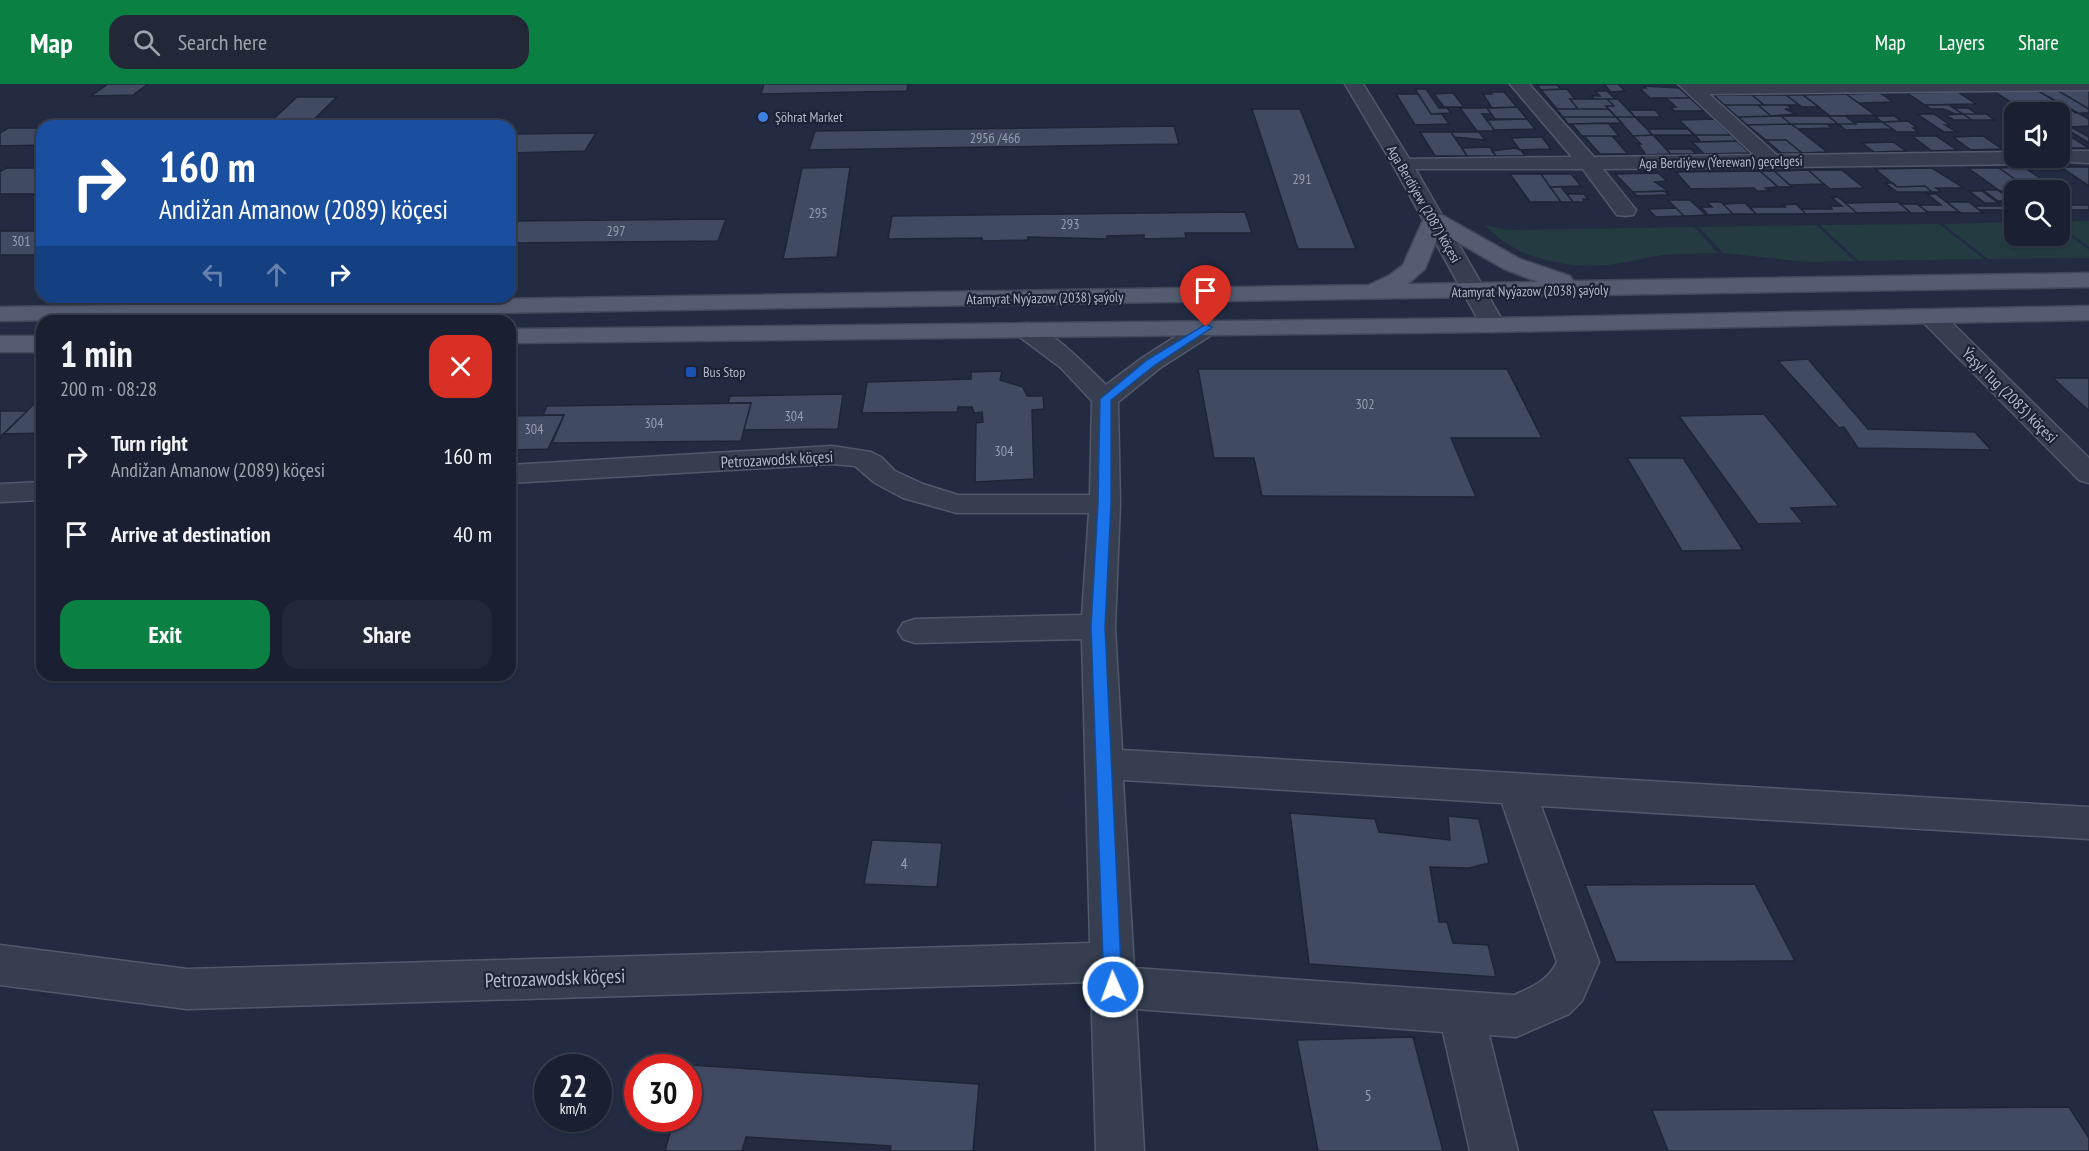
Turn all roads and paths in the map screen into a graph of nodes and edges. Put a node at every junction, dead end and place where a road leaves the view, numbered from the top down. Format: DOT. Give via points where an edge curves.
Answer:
graph roads {
  1 [pos="1354,84"];
  2 [pos="1519,84"];
  3 [pos="2027,85"];
  4 [pos="2089,85"];
  5 [pos="1689,86"];
  6 [pos="2070,157"];
  7 [pos="2089,157"];
  8 [pos="2004,158"];
  9 [pos="1772,161"];
  10 [pos="1589,164"];
  11 [pos="1403,165"];
  12 [pos="1625,210"];
  13 [pos="1434,220"];
  14 [pos="2089,280"];
  15 [pos="1599,289"];
  16 [pos="1474,292"];
  17 [pos="1370,293"];
  18 [pos="2089,313"];
  19 [pos="0,314"];
  20 [pos="1932,317"];
  21 [pos="1493,325"];
  22 [pos="1206,327"];
  23 [pos="1026,330"];
  24 [pos="516,336"];
  25 [pos="0,344"];
  26 [pos="36,344"];
  27 [pos="1105,399"];
  28 [pos="516,474"];
  29 [pos="2089,474"];
  30 [pos="36,491"];
  31 [pos="0,493"];
  32 [pos="1105,504"];
  33 [pos="1098,627"];
  34 [pos="915,631"];
  35 [pos="1103,764"];
  36 [pos="1516,788"];
  37 [pos="2089,823"];
  38 [pos="0,965"];
  39 [pos="1113,975"];
  40 [pos="1461,1012"];
  41 [pos="1120,1151"];
  42 [pos="1494,1151"];
  1 -- 11 [label="street, Aga Berdiýew (2087) köçesi"];
  2 -- 10 [label="street"];
  3 -- 4 [label="street"];
  3 -- 5 [label="street"];
  5 -- 9 [label="street"];
  6 -- 7 [label="street"];
  8 -- 9 [label="street, Aga Berdiýew (Ýerewan) geçelgesi"];
  9 -- 10 [label="street, Aga Berdiýew (Ýerewan) geçelgesi"];
  10 -- 11 [label="street, Aga Berdiýew (Ýerewan) geçelgesi"];
  10 -- 12 [label="street"];
  11 -- 13 [label="street, Aga Berdiýew (2087) köçesi"];
  13 -- 15 [label="main road" via="1544,278"];
  13 -- 16 [label="street, Aga Berdiýew (2087) köçesi"];
  13 -- 17 [label="main road" via="1413,269"];
  14 -- 15 [label="main road, Atamyrat Nyýazow (2038) şaýoly"];
  15 -- 16 [label="main road, Atamyrat Nyýazow (2038) şaýoly"];
  16 -- 17 [label="main road, Atamyrat Nyýazow (2038) şaýoly"];
  16 -- 21 [label="street, Aga Berdiýew (2087) köçesi"];
  17 -- 19 [label="main road, Atamyrat Nyýazow (2038) şaýoly"];
  18 -- 20 [label="main road, Atamyrat Nyýazow (2038) şaýoly"];
  20 -- 21 [label="main road, Atamyrat Nyýazow (2038) şaýoly"];
  20 -- 29 [label="street, Ýaşyl Tug (2083) köçesi"];
  21 -- 22 [label="main road, Atamyrat Nyýazow (2038) şaýoly"];
  22 -- 23 [label="main road, Atamyrat Nyýazow (2038) şaýoly"];
  22 -- 27 [label="street"];
  23 -- 24 [label="main road, Atamyrat Nyýazow (2038) şaýoly"];
  23 -- 27 [label="street" via="1069,362"];
  25 -- 26 [label="main road"];
  27 -- 32 [label="street"];
  28 -- 32 [label="street, Petrozawodsk köçesi" via="832,455 861,458 885,477 913,491 957,504"];
  30 -- 31 [label="street"];
  32 -- 33 [label="street"];
  33 -- 34 [label="street"];
  33 -- 35 [label="street"];
  35 -- 36 [label="street"];
  35 -- 39 [label="street"];
  36 -- 37 [label="street"];
  36 -- 40 [label="street, Petrozawodsk köçesi" via="1578,962 1567,987 1553,999 1516,1016"];
  38 -- 39 [label="street, Petrozawodsk köçesi" via="187,989"];
  39 -- 40 [label="street, Petrozawodsk köçesi"];
  39 -- 41 [label="street"];
  40 -- 42 [label="street"];
}
